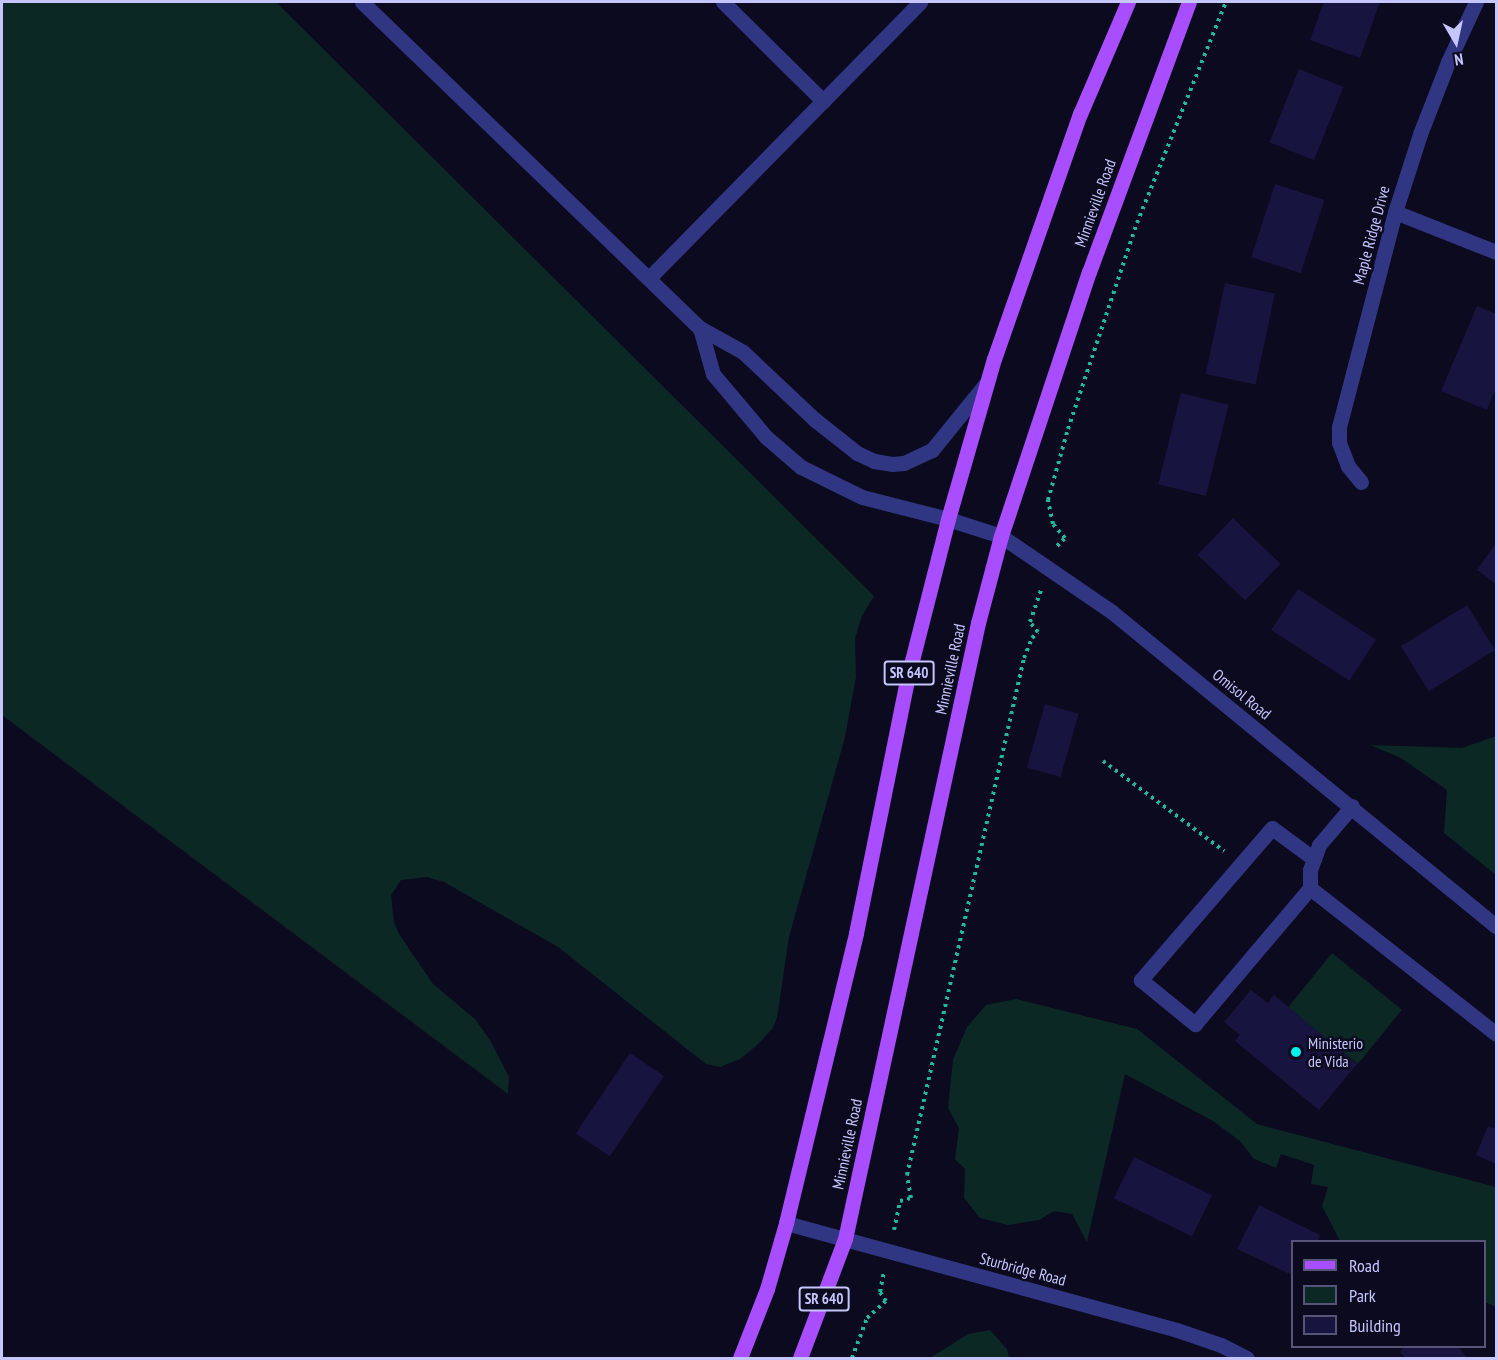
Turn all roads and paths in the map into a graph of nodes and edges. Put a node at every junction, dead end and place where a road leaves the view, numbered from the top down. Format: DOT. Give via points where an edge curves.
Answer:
graph roads {
  1 [pos="362,2"];
  2 [pos="723,2"];
  3 [pos="920,2"];
  4 [pos="1128,2"];
  5 [pos="1189,2"];
  6 [pos="1226,2"];
  7 [pos="1476,2"];
  8 [pos="823,100"];
  9 [pos="1395,212"];
  10 [pos="1497,252"];
  11 [pos="649,278"];
  12 [pos="700,328"];
  13 [pos="988,379"];
  14 [pos="1361,482"];
  15 [pos="948,519"];
  16 [pos="1001,536"];
  17 [pos="1056,547"];
  18 [pos="1030,622"];
  19 [pos="1103,761"];
  20 [pos="1353,806"];
  21 [pos="1314,859"];
  22 [pos="1242,864"];
  23 [pos="1310,888"];
  24 [pos="1497,926"];
  25 [pos="1497,1034"];
  26 [pos="900,1202"];
  27 [pos="786,1223"];
  28 [pos="845,1239"];
  29 [pos="880,1292"];
  30 [pos="740,1359"];
  31 [pos="800,1359"];
  32 [pos="852,1359"];
  33 [pos="1247,1359"];
  1 -- 11 [label="street"];
  2 -- 8 [label="street"];
  3 -- 8 [label="street"];
  4 -- 13 [label="main road, SR 640" via="1080,114"];
  5 -- 16 [label="main road, Minnieville Road / SR 640" via="1089,272"];
  6 -- 17 [label="path" via="1137,223 1068,429 1048,500 1053,524 1065,538"];
  7 -- 9 [label="street, Maple Ridge Drive" via="1420,134"];
  8 -- 11 [label="street"];
  9 -- 10 [label="street"];
  9 -- 14 [label="street, Maple Ridge Drive" via="1339,427 1339,443 1348,466"];
  11 -- 12 [label="street"];
  12 -- 13 [label="street" via="743,352 857,453 883,464 904,463 932,450"];
  12 -- 15 [label="street, Omisol Road" via="713,374 766,437 801,467 862,497"];
  13 -- 15 [label="main road, SR 640"];
  15 -- 16 [label="street, Omisol Road"];
  15 -- 27 [label="main road, SR 640" via="906,684 856,933"];
  16 -- 20 [label="street, Omisol Road" via="1112,612"];
  16 -- 28 [label="main road, Minnieville Road / SR 640" via="978,623"];
  18 -- 26 [label="path" via="1038,632 1024,658 910,1164 907,1187 911,1198"];
  19 -- 22 [label="path"];
  20 -- 21 [label="street" via="1318,845"];
  20 -- 24 [label="street, Omisol Road"];
  21 -- 22 [label="street" via="1272,828"];
  21 -- 23 [label="street"];
  22 -- 23 [label="street" via="1140,980 1195,1024"];
  23 -- 25 [label="street"];
  27 -- 28 [label="street, Sturbridge Road"];
  27 -- 30 [label="main road, SR 640"];
  28 -- 31 [label="main road, Minnieville Road / SR 640"];
  28 -- 33 [label="street, Sturbridge Road" via="1177,1330"];
  29 -- 32 [label="path" via="886,1300 867,1318"];
}
